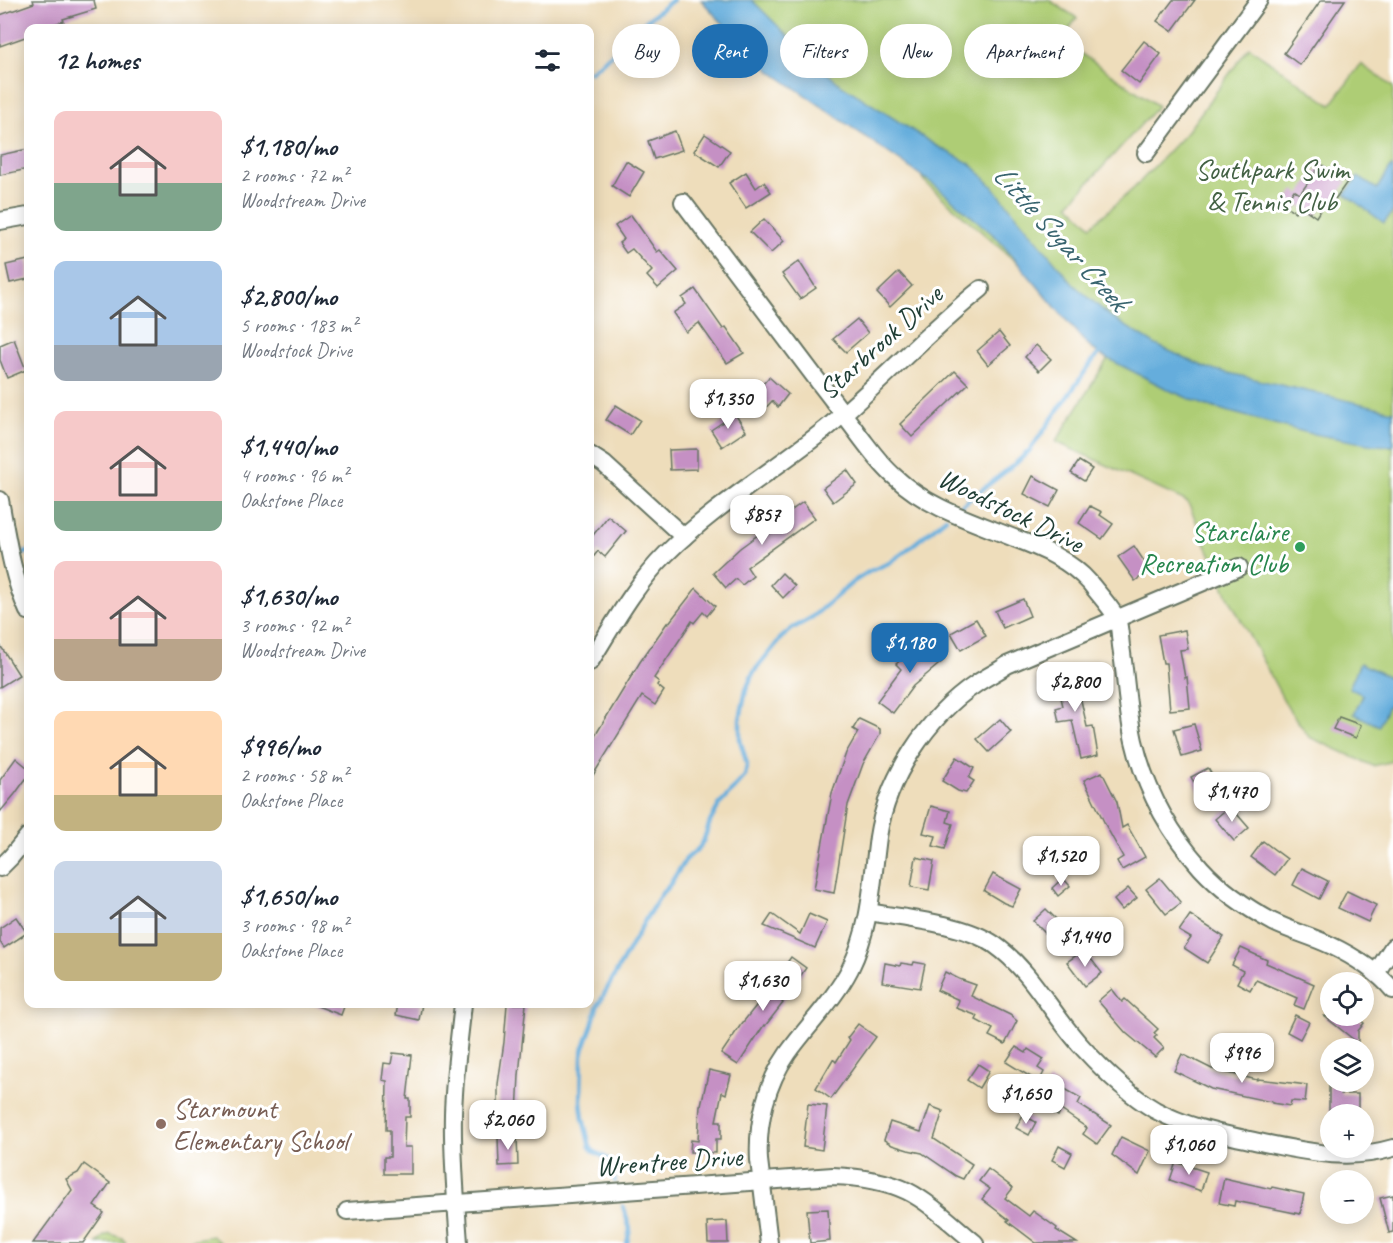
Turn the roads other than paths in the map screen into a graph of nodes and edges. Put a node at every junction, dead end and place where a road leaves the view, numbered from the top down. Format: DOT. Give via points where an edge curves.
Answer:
graph roads {
  1 [pos="1259,0"];
  2 [pos="1146,153"];
  3 [pos="683,202"];
  4 [pos="24,217"];
  5 [pos="0,221"];
  6 [pos="981,289"];
  7 [pos="843,414"];
  8 [pos="594,458"];
  9 [pos="0,500"];
  10 [pos="684,537"];
  11 [pos="1239,567"];
  12 [pos="24,601"];
  13 [pos="1117,619"];
  14 [pos="594,656"];
  15 [pos="24,841"];
  16 [pos="0,868"];
  17 [pos="869,912"];
  18 [pos="1393,947"];
  19 [pos="1376,973"];
  20 [pos="1393,990"];
  21 [pos="463,1008"];
  22 [pos="1393,1148"];
  23 [pos="762,1182"];
  24 [pos="457,1203"];
  25 [pos="347,1211"];
  26 [pos="459,1243"];
  27 [pos="769,1243"];
  28 [pos="975,1243"];
  1 -- 2 [label="street"];
  3 -- 7 [label="street, Woodstock Drive"];
  4 -- 5 [label="street"];
  6 -- 7 [label="street, Starbrook Drive"];
  7 -- 10 [label="street, Starbrook Drive"];
  7 -- 13 [label="street, Woodstock Drive" via="877,458 915,493 951,513 1064,561 1088,581"];
  8 -- 10 [label="street"];
  9 -- 12 [label="street" via="14,574"];
  10 -- 14 [label="street, Starbrook Drive" via="638,588"];
  11 -- 13 [label="street"];
  13 -- 17 [label="street" via="1007,665 975,685 932,724 910,753 891,790 878,836"];
  13 -- 19 [label="street, Woodstock Drive" via="1134,741 1155,801 1184,848 1203,871 1247,907 1330,945"];
  15 -- 16 [label="street"];
  17 -- 22 [label="street" via="960,929 995,945 1031,980 1082,1048 1110,1076 1155,1110 1183,1124 1320,1154 1360,1155"];
  17 -- 23 [label="street" via="850,969 788,1053 770,1087 760,1120"];
  18 -- 19 [label="street"];
  19 -- 20 [label="street, Woodstock Drive"];
  21 -- 24 [label="street" via="453,1116"];
  23 -- 24 [label="street, Wrentree Drive"];
  23 -- 27 [label="street"];
  23 -- 28 [label="street, Wrentree Drive" via="840,1176 887,1183 927,1203"];
  24 -- 25 [label="street, Wrentree Drive"];
  24 -- 26 [label="street"];
}
